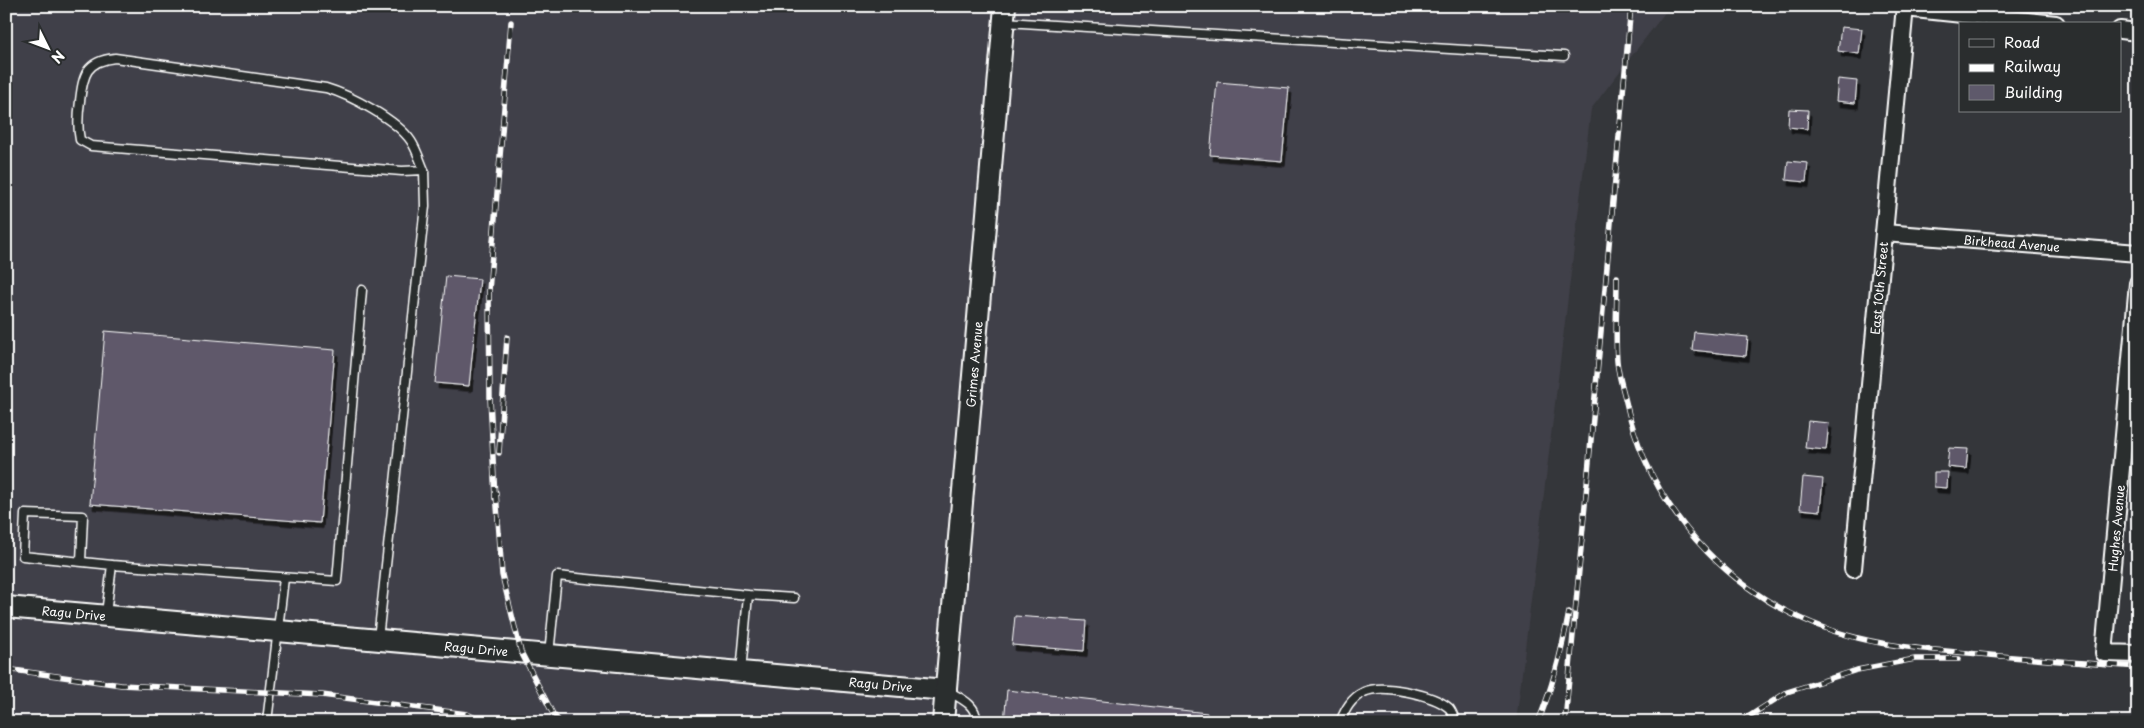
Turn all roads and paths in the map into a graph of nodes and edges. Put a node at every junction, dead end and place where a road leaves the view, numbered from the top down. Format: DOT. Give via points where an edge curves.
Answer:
graph roads {
  1 [pos="1905,7"];
  2 [pos="1005,14"];
  3 [pos="2038,22"];
  4 [pos="2122,30"];
  5 [pos="2138,32"];
  6 [pos="1564,56"];
  7 [pos="424,170"];
  8 [pos="1884,233"];
  9 [pos="2138,253"];
  10 [pos="2138,283"];
  11 [pos="362,290"];
  12 [pos="81,561"];
  13 [pos="112,565"];
  14 [pos="1853,569"];
  15 [pos="284,578"];
  16 [pos="748,595"];
  17 [pos="794,598"];
  18 [pos="6,607"];
  19 [pos="105,616"];
  20 [pos="278,631"];
  21 [pos="378,639"];
  22 [pos="549,654"];
  23 [pos="2138,654"];
  24 [pos="741,672"];
  25 [pos="946,690"];
  26 [pos="267,722"];
  27 [pos="943,722"];
  28 [pos="976,722"];
  29 [pos="1340,722"];
  30 [pos="1456,722"];
  1 -- 3 [label="street"];
  1 -- 8 [label="street, East 10th Street"];
  2 -- 6 [label="lane"];
  2 -- 25 [label="street, Grimes Avenue"];
  4 -- 5 [label="street"];
  7 -- 7 [label="lane" via="402,171 90,146 80,140 77,126 83,77 101,59 115,58 326,88 395,124 411,141"];
  7 -- 21 [label="lane" via="425,206"];
  8 -- 9 [label="street, Birkhead Avenue"];
  8 -- 14 [label="street, East 10th Street"];
  10 -- 23 [label="street, Hughes Avenue" via="2104,653"];
  11 -- 15 [label="lane" via="337,581"];
  12 -- 12 [label="lane" via="23,556 25,514 84,516"];
  12 -- 13 [label="lane"];
  13 -- 15 [label="lane"];
  13 -- 19 [label="lane"];
  15 -- 20 [label="lane"];
  16 -- 17 [label="lane"];
  16 -- 22 [label="lane" via="557,576"];
  16 -- 24 [label="lane"];
  18 -- 19 [label="street, Ragu Drive"];
  19 -- 20 [label="street, Ragu Drive"];
  20 -- 21 [label="street, Ragu Drive"];
  20 -- 26 [label="lane"];
  21 -- 22 [label="street, Ragu Drive"];
  22 -- 24 [label="street, Ragu Drive"];
  24 -- 25 [label="street, Ragu Drive"];
  25 -- 27 [label="street, Grimes Avenue"];
  25 -- 28 [label="lane" via="967,702"];
  29 -- 30 [label="lane" via="1345,707 1364,692 1392,688 1434,700 1450,709"];
}
